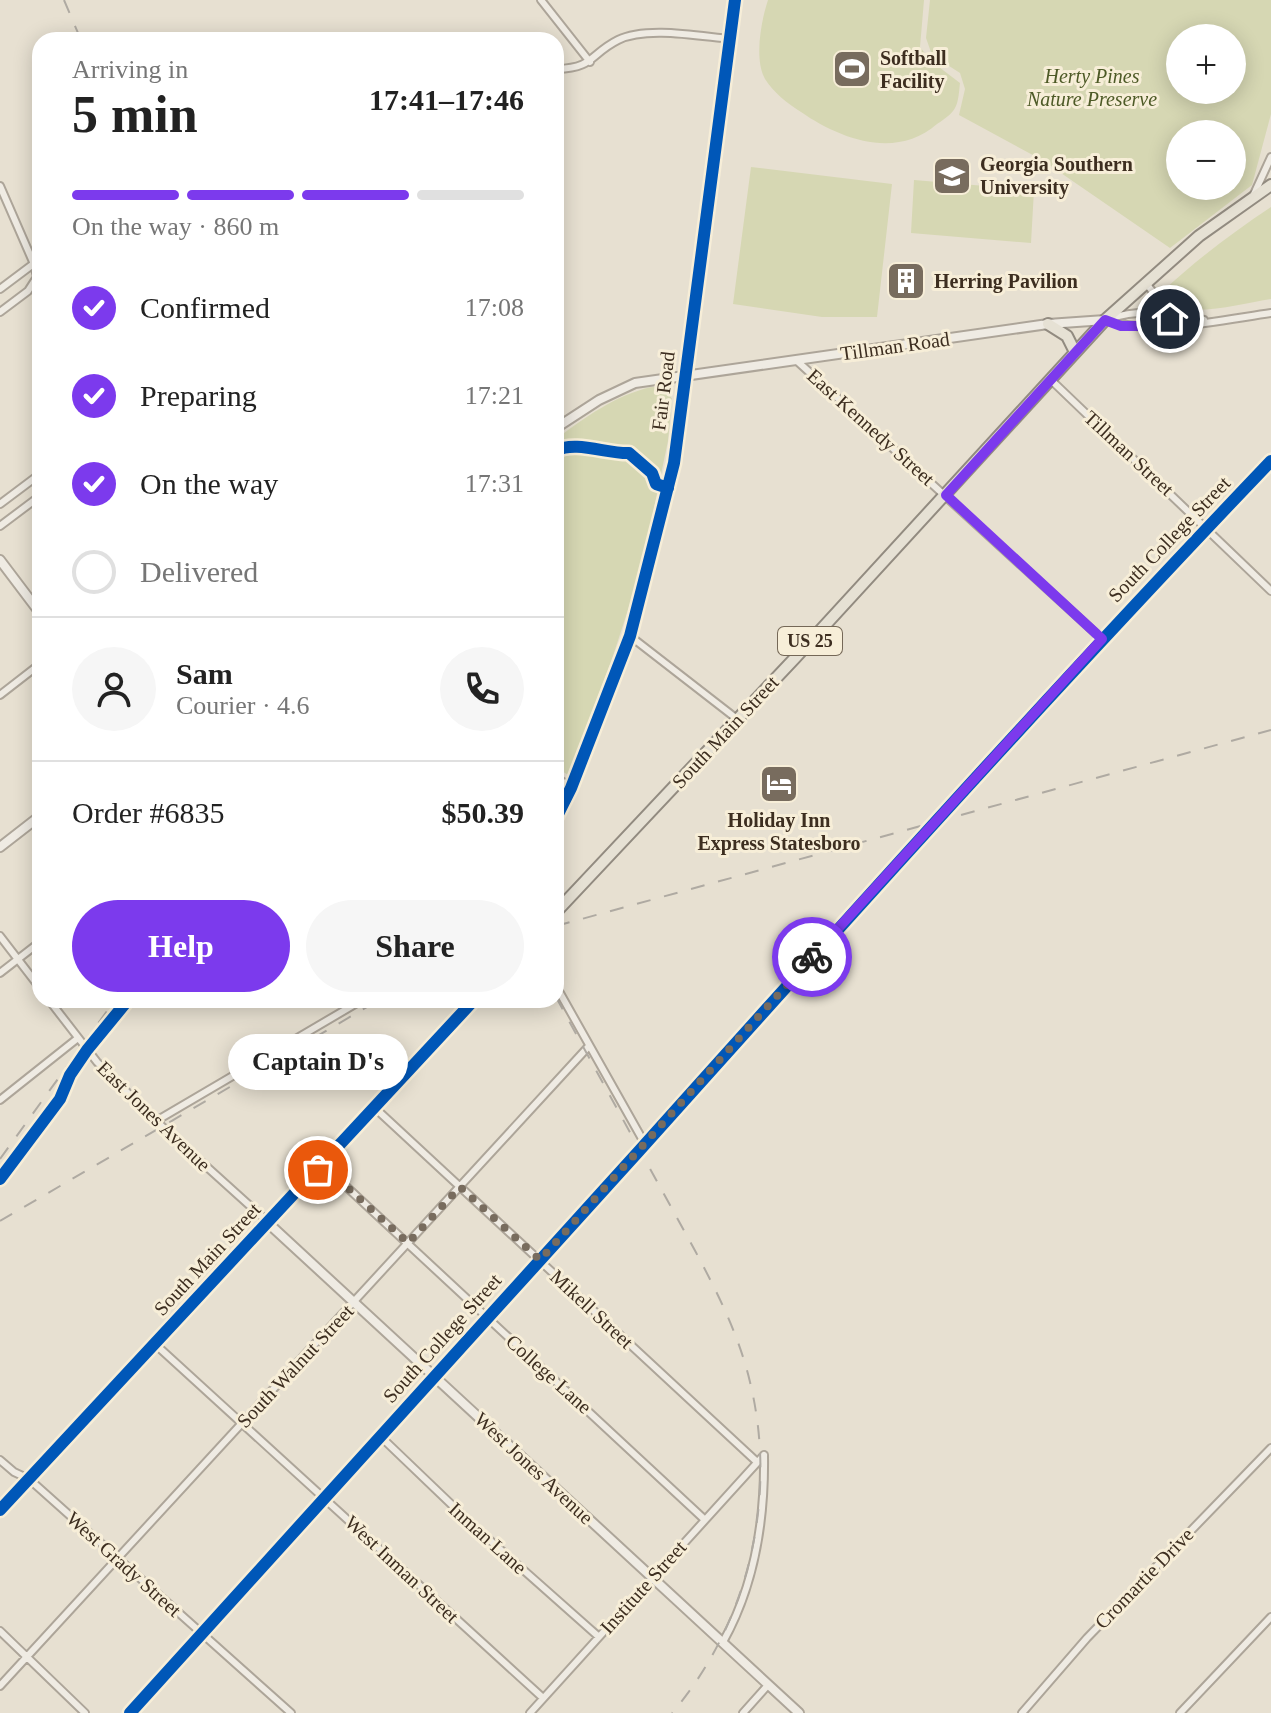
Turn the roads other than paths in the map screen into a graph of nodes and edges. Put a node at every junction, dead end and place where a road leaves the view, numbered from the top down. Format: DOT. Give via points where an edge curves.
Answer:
graph roads {
  1 [pos="541,0"];
  2 [pos="735,0"];
  3 [pos="730,39"];
  4 [pos="590,62"];
  5 [pos="564,69"];
  6 [pos="1271,157"];
  7 [pos="1271,185"];
  8 [pos="0,186"];
  9 [pos="1252,198"];
  10 [pos="32,251"];
  11 [pos="32,265"];
  12 [pos="1146,283"];
  13 [pos="32,286"];
  14 [pos="0,289"];
  15 [pos="0,312"];
  16 [pos="1168,312"];
  17 [pos="1271,313"];
  18 [pos="1105,320"];
  19 [pos="1211,322"];
  20 [pos="1048,324"];
  21 [pos="1168,326"];
  22 [pos="1075,352"];
  23 [pos="796,360"];
  24 [pos="685,373"];
  25 [pos="1050,379"];
  26 [pos="564,423"];
  27 [pos="1271,461"];
  28 [pos="32,480"];
  29 [pos="946,495"];
  30 [pos="32,502"];
  31 [pos="0,504"];
  32 [pos="0,526"];
  33 [pos="1207,528"];
  34 [pos="0,560"];
  35 [pos="1271,591"];
  36 [pos="32,602"];
  37 [pos="630,636"];
  38 [pos="1102,639"];
  39 [pos="32,670"];
  40 [pos="0,695"];
  41 [pos="737,719"];
  42 [pos="564,783"];
  43 [pos="571,788"];
  44 [pos="564,802"];
  45 [pos="32,822"];
  46 [pos="0,847"];
  47 [pos="564,903"];
  48 [pos="0,936"];
  49 [pos="32,949"];
  50 [pos="18,960"];
  51 [pos="0,973"];
  52 [pos="32,978"];
  53 [pos="564,1001"];
  54 [pos="55,1008"];
  55 [pos="348,1008"];
  56 [pos="463,1008"];
  57 [pos="467,1008"];
  58 [pos="460,1015"];
  59 [pos="78,1038"];
  60 [pos="589,1046"];
  61 [pos="0,1100"];
  62 [pos="375,1108"];
  63 [pos="156,1121"];
  64 [pos="645,1144"];
  65 [pos="323,1165"];
  66 [pos="460,1187"];
  67 [pos="268,1223"];
  68 [pos="408,1243"];
  69 [pos="540,1260"];
  70 [pos="355,1301"];
  71 [pos="488,1318"];
  72 [pos="155,1344"];
  73 [pos="435,1376"];
  74 [pos="242,1423"];
  75 [pos="380,1436"];
  76 [pos="1271,1448"];
  77 [pos="0,1460"];
  78 [pos="757,1462"];
  79 [pos="29,1479"];
  80 [pos="325,1498"];
  81 [pos="0,1510"];
  82 [pos="704,1519"];
  83 [pos="118,1558"];
  84 [pos="652,1578"];
  85 [pos="1271,1617"];
  86 [pos="0,1631"];
  87 [pos="202,1633"];
  88 [pos="599,1637"];
  89 [pos="723,1642"];
  90 [pos="27,1657"];
  91 [pos="768,1685"];
  92 [pos="0,1686"];
  93 [pos="543,1698"];
  94 [pos="85,1713"];
  95 [pos="130,1713"];
  96 [pos="291,1713"];
  97 [pos="530,1713"];
  98 [pos="743,1713"];
  99 [pos="799,1713"];
  100 [pos="1022,1713"];
  101 [pos="1180,1713"];
  1 -- 4 [label="street"];
  2 -- 3 [label="main road, Fair Road"];
  3 -- 4 [label="street" via="652,33 620,39"];
  3 -- 24 [label="main road, Fair Road"];
  4 -- 5 [label="street"];
  6 -- 9 [label="street"];
  7 -- 9 [label="main road, South Main Street / US 25"];
  8 -- 10 [label="street"];
  9 -- 12 [label="main road, South Main Street / US 25"];
  11 -- 14 [label="street"];
  12 -- 16 [label="street"];
  12 -- 18 [label="main road, South Main Street / US 25"];
  13 -- 15 [label="street"];
  16 -- 18 [label="street, Tillman Road" via="1125,313"];
  16 -- 19 [label="street, Tillman Road"];
  16 -- 21 [label="street"];
  17 -- 19 [label="street, Tillman Road"];
  18 -- 20 [label="street, Tillman Road"];
  18 -- 21 [label="street, Tillman Road" via="1121,326"];
  18 -- 22 [label="main road, South Main Street / US 25"];
  19 -- 21 [label="street, Tillman Road"];
  20 -- 22 [label="main road" via="1067,336"];
  20 -- 23 [label="street, Tillman Road"];
  22 -- 25 [label="main road, South Main Street / US 25"];
  23 -- 24 [label="street, Tillman Road"];
  23 -- 29 [label="street, East Kennedy Street"];
  24 -- 26 [label="street, Tillman Road" via="635,383"];
  24 -- 37 [label="main road, Fair Road" via="674,463"];
  25 -- 29 [label="main road, South Main Street / US 25"];
  25 -- 33 [label="street, Tillman Street"];
  27 -- 33 [label="street, South College Street"];
  28 -- 31 [label="street"];
  29 -- 38 [label="street, East Kennedy Street"];
  29 -- 41 [label="main road, South Main Street / US 25"];
  30 -- 32 [label="street"];
  33 -- 35 [label="street, Tillman Street"];
  33 -- 38 [label="street, South College Street"];
  34 -- 36 [label="street"];
  37 -- 41 [label="street"];
  37 -- 43 [label="main road, Fair Road"];
  38 -- 64 [label="street, South College Street"];
  39 -- 40 [label="street"];
  41 -- 47 [label="main road, South Main Street / US 25"];
  42 -- 43 [label="street"];
  43 -- 44 [label="main road, Fair Road"];
  45 -- 46 [label="street"];
  48 -- 50 [label="street"];
  49 -- 50 [label="street"];
  50 -- 51 [label="street"];
  50 -- 52 [label="street"];
  53 -- 60 [label="street"];
  54 -- 59 [label="street, East Jones Avenue"];
  55 -- 63 [label="street"];
  56 -- 58 [label="main road"];
  57 -- 58 [label="main road, South Main Street"];
  58 -- 62 [label="main road, South Main Street"];
  59 -- 61 [label="street"];
  59 -- 63 [label="street, East Jones Avenue"];
  60 -- 64 [label="street"];
  60 -- 66 [label="street, South Walnut Street"];
  62 -- 65 [label="main road, South Main Street"];
  62 -- 66 [label="street, Mikell Street"];
  63 -- 67 [label="street, East Jones Avenue"];
  64 -- 69 [label="street, South College Street"];
  65 -- 67 [label="main road, South Main Street"];
  65 -- 68 [label="street, College Lane"];
  66 -- 68 [label="street, South Walnut Street"];
  66 -- 69 [label="street, Mikell Street"];
  67 -- 70 [label="street, West Jones Avenue"];
  67 -- 72 [label="main road, South Main Street"];
  68 -- 70 [label="street, South Walnut Street"];
  68 -- 71 [label="street, College Lane"];
  69 -- 71 [label="street, South College Street"];
  69 -- 78 [label="street, Mikell Street"];
  70 -- 73 [label="street, West Jones Avenue"];
  70 -- 74 [label="street, South Walnut Street"];
  71 -- 73 [label="street, South College Street"];
  71 -- 82 [label="street, College Lane"];
  72 -- 74 [label="street, West Inman Street"];
  72 -- 79 [label="main road, South Main Street"];
  73 -- 75 [label="street, South College Street"];
  73 -- 84 [label="street, West Jones Avenue"];
  74 -- 80 [label="street, West Inman Street"];
  74 -- 83 [label="street, South Walnut Street"];
  75 -- 80 [label="street, South College Street"];
  75 -- 88 [label="street, Inman Lane"];
  76 -- 100 [label="street, Cromartie Drive"];
  77 -- 79 [label="street, West Grady Street"];
  78 -- 82 [label="street, Institute Street"];
  78 -- 89 [label="street, Institute Street" via="764,1455 758,1548 739,1611"];
  79 -- 81 [label="main road, South Main Street"];
  79 -- 83 [label="street, West Grady Street"];
  80 -- 87 [label="street, South College Street"];
  80 -- 93 [label="street, West Inman Street"];
  82 -- 84 [label="street, Institute Street"];
  83 -- 87 [label="street, West Grady Street"];
  83 -- 90 [label="street, South Walnut Street"];
  84 -- 88 [label="street, Institute Street"];
  84 -- 89 [label="street, West Jones Avenue"];
  85 -- 101 [label="street"];
  86 -- 90 [label="street"];
  87 -- 95 [label="street, South College Street"];
  87 -- 96 [label="street, West Grady Street"];
  88 -- 93 [label="street, Institute Street"];
  89 -- 91 [label="street, West Jones Avenue"];
  90 -- 92 [label="street, South Walnut Street"];
  90 -- 94 [label="street"];
  91 -- 98 [label="street"];
  91 -- 99 [label="street, West Jones Avenue"];
  93 -- 97 [label="street, Institute Street"];
}
